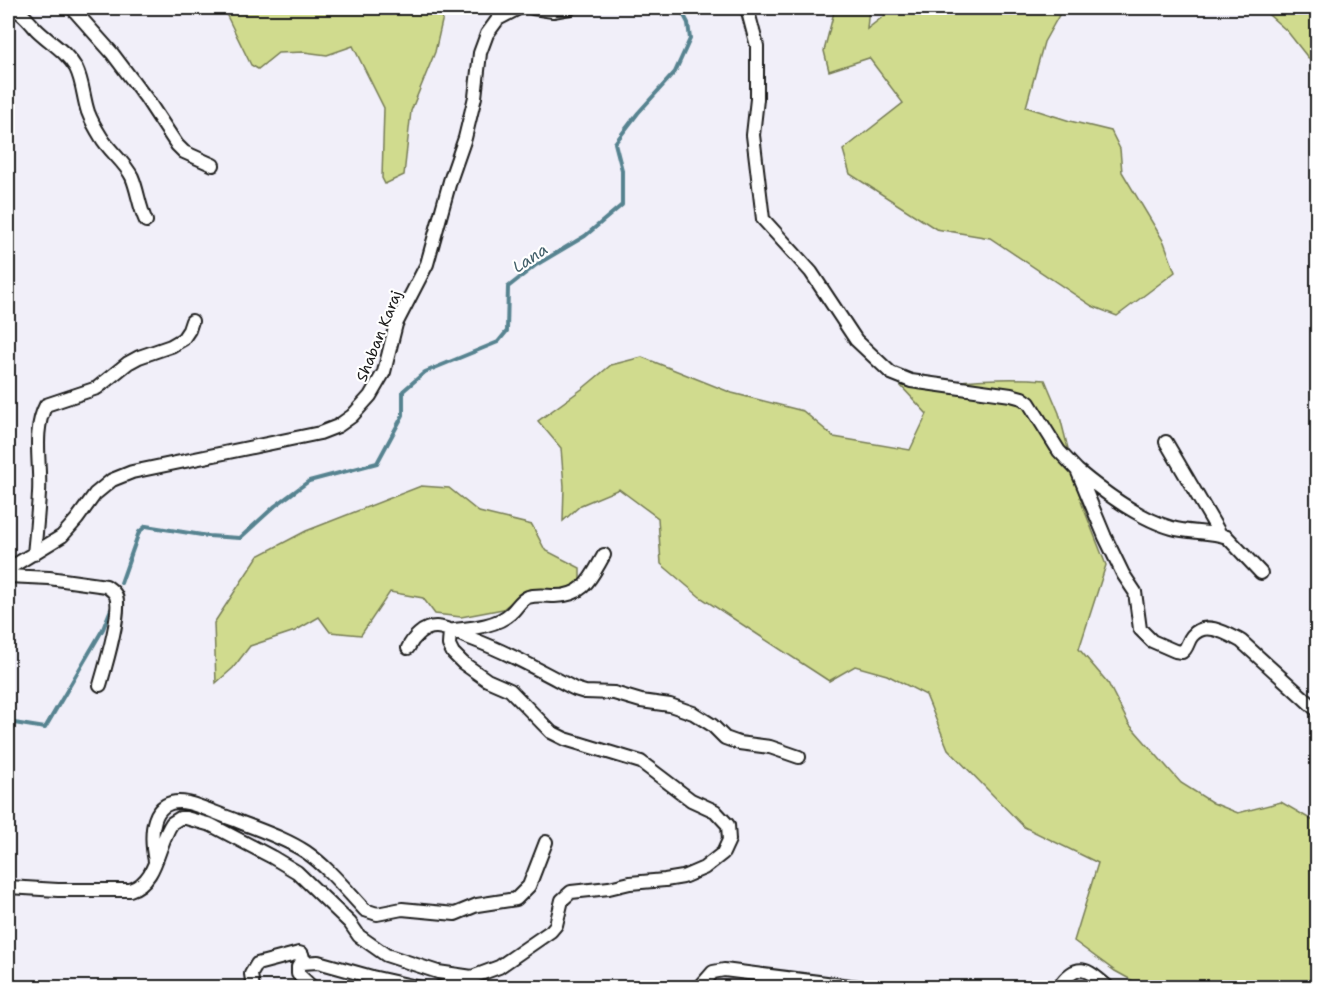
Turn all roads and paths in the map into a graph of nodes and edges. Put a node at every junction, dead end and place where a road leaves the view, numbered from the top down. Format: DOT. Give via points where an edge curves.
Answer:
graph roads {
  1 [pos="8,8"];
  2 [pos="72,8"];
  3 [pos="519,8"];
  4 [pos="533,8"];
  5 [pos="570,8"];
  6 [pos="747,8"];
  7 [pos="213,165"];
  8 [pos="146,221"];
  9 [pos="192,321"];
  10 [pos="1166,442"];
  11 [pos="1077,470"];
  12 [pos="1220,534"];
  13 [pos="34,554"];
  14 [pos="604,555"];
  15 [pos="8,569"];
  16 [pos="1261,573"];
  17 [pos="8,576"];
  18 [pos="450,630"];
  19 [pos="408,648"];
  20 [pos="100,685"];
  21 [pos="1317,711"];
  22 [pos="799,757"];
  23 [pos="546,842"];
  24 [pos="155,861"];
  25 [pos="8,886"];
  26 [pos="304,962"];
  27 [pos="472,977"];
  28 [pos="704,985"];
  29 [pos="253,987"];
  30 [pos="313,987"];
  31 [pos="421,987"];
  32 [pos="439,987"];
  33 [pos="866,987"];
  34 [pos="1058,987"];
  35 [pos="1109,987"];
  1 -- 8 [label="street" via="22,14 75,66 88,113 129,172"];
  2 -- 7 [label="street" via="112,53 177,145"];
  3 -- 13 [label="street, Shaban Karaj" via="498,19 487,34 465,138 427,264 396,324 384,372 363,405 338,426 320,433 132,472 112,480 94,494 62,536"];
  4 -- 5 [label="street"];
  6 -- 11 [label="street" via="757,46 753,135 763,219 811,272 856,339 891,373 911,381 1022,398"];
  9 -- 13 [label="street" via="183,339 171,346 133,360 97,388 46,405 39,426"];
  10 -- 12 [label="street"];
  11 -- 12 [label="street" via="1157,523"];
  11 -- 21 [label="street" via="1105,537 1135,592 1144,634 1162,646 1182,652 1202,628 1226,633 1240,641"];
  12 -- 16 [label="street"];
  13 -- 15 [label="street, Shaban Karaj"];
  14 -- 18 [label="street" via="580,591 526,598 500,619 474,628"];
  17 -- 20 [label="street" via="49,578 112,590 117,601 112,641"];
  18 -- 19 [label="street" via="435,627 423,631"];
  18 -- 22 [label="street" via="501,650 575,689 670,705 693,713 725,738"];
  18 -- 27 [label="street" via="449,645 463,663 510,690 551,732 640,762 691,800 723,817 730,831 723,853 714,862 683,877 571,892 562,900 556,925 547,935 499,967"];
  23 -- 24 [label="street" via="529,886 516,899 484,903 455,914 402,909 372,913 306,852 187,803 169,804 155,819"];
  24 -- 25 [label="street" via="148,878 130,890 58,891"];
  24 -- 27 [label="street" via="169,827 176,820 186,818 211,825 297,872 359,936 386,956 438,972"];
  26 -- 29 [label="street" via="299,953 256,964 251,974"];
  26 -- 30 [label="street" via="298,974"];
  26 -- 31 [label="street"];
  27 -- 32 [label="street"];
  28 -- 33 [label="street" via="713,972 724,970"];
  34 -- 35 [label="street" via="1080,969 1093,973"];
}
